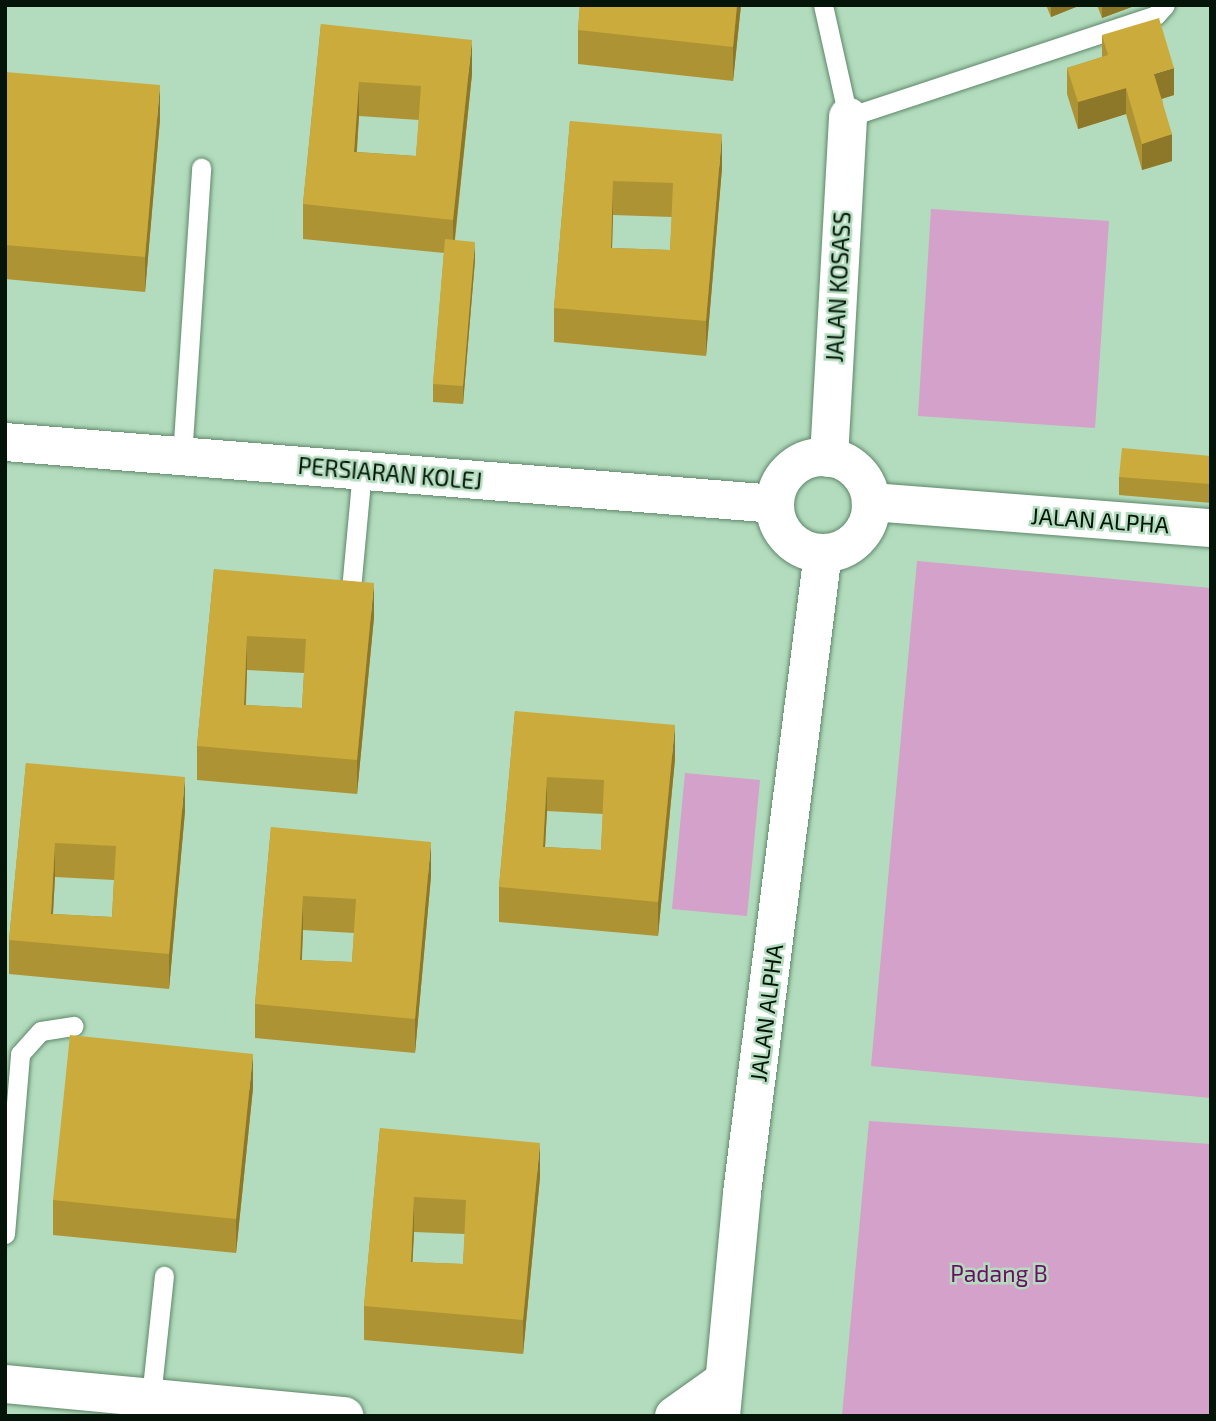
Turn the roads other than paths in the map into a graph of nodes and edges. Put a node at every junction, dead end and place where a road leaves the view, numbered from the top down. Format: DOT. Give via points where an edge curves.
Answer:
graph roads {
  1 [pos="822,5"];
  2 [pos="1165,5"];
  3 [pos="848,117"];
  4 [pos="201,168"];
  5 [pos="5,442"];
  6 [pos="182,457"];
  7 [pos="829,458"];
  8 [pos="362,471"];
  9 [pos="871,502"];
  10 [pos="775,504"];
  11 [pos="1211,528"];
  12 [pos="823,554"];
  13 [pos="350,600"];
  14 [pos="74,1026"];
  15 [pos="5,1234"];
  16 [pos="164,1276"];
  17 [pos="5,1384"];
  18 [pos="151,1397"];
  19 [pos="722,1398"];
  20 [pos="255,1412"];
  21 [pos="344,1416"];
  22 [pos="674,1416"];
  1 -- 3 [label="lane"];
  2 -- 3 [label="lane" via="1156,15"];
  3 -- 7 [label="street, JALAN KOSASS"];
  4 -- 6 [label="lane"];
  5 -- 6 [label="street, PERSIARAN KOLEJ"];
  6 -- 8 [label="street, PERSIARAN KOLEJ"];
  7 -- 9 [label="street" via="859,473"];
  7 -- 10 [label="street" via="801,463 788,473"];
  8 -- 10 [label="street, PERSIARAN KOLEJ"];
  8 -- 13 [label="lane"];
  9 -- 11 [label="street, JALAN ALPHA"];
  9 -- 12 [label="street" via="870,518 852,544"];
  10 -- 12 [label="street" via="777,519 794,544"];
  12 -- 19 [label="street, JALAN ALPHA"];
  14 -- 15 [label="lane" via="41,1031 20,1054"];
  16 -- 18 [label="lane"];
  17 -- 18 [label="street"];
  18 -- 20 [label="street"];
  19 -- 22 [label="street"];
  20 -- 21 [label="street"];
}
